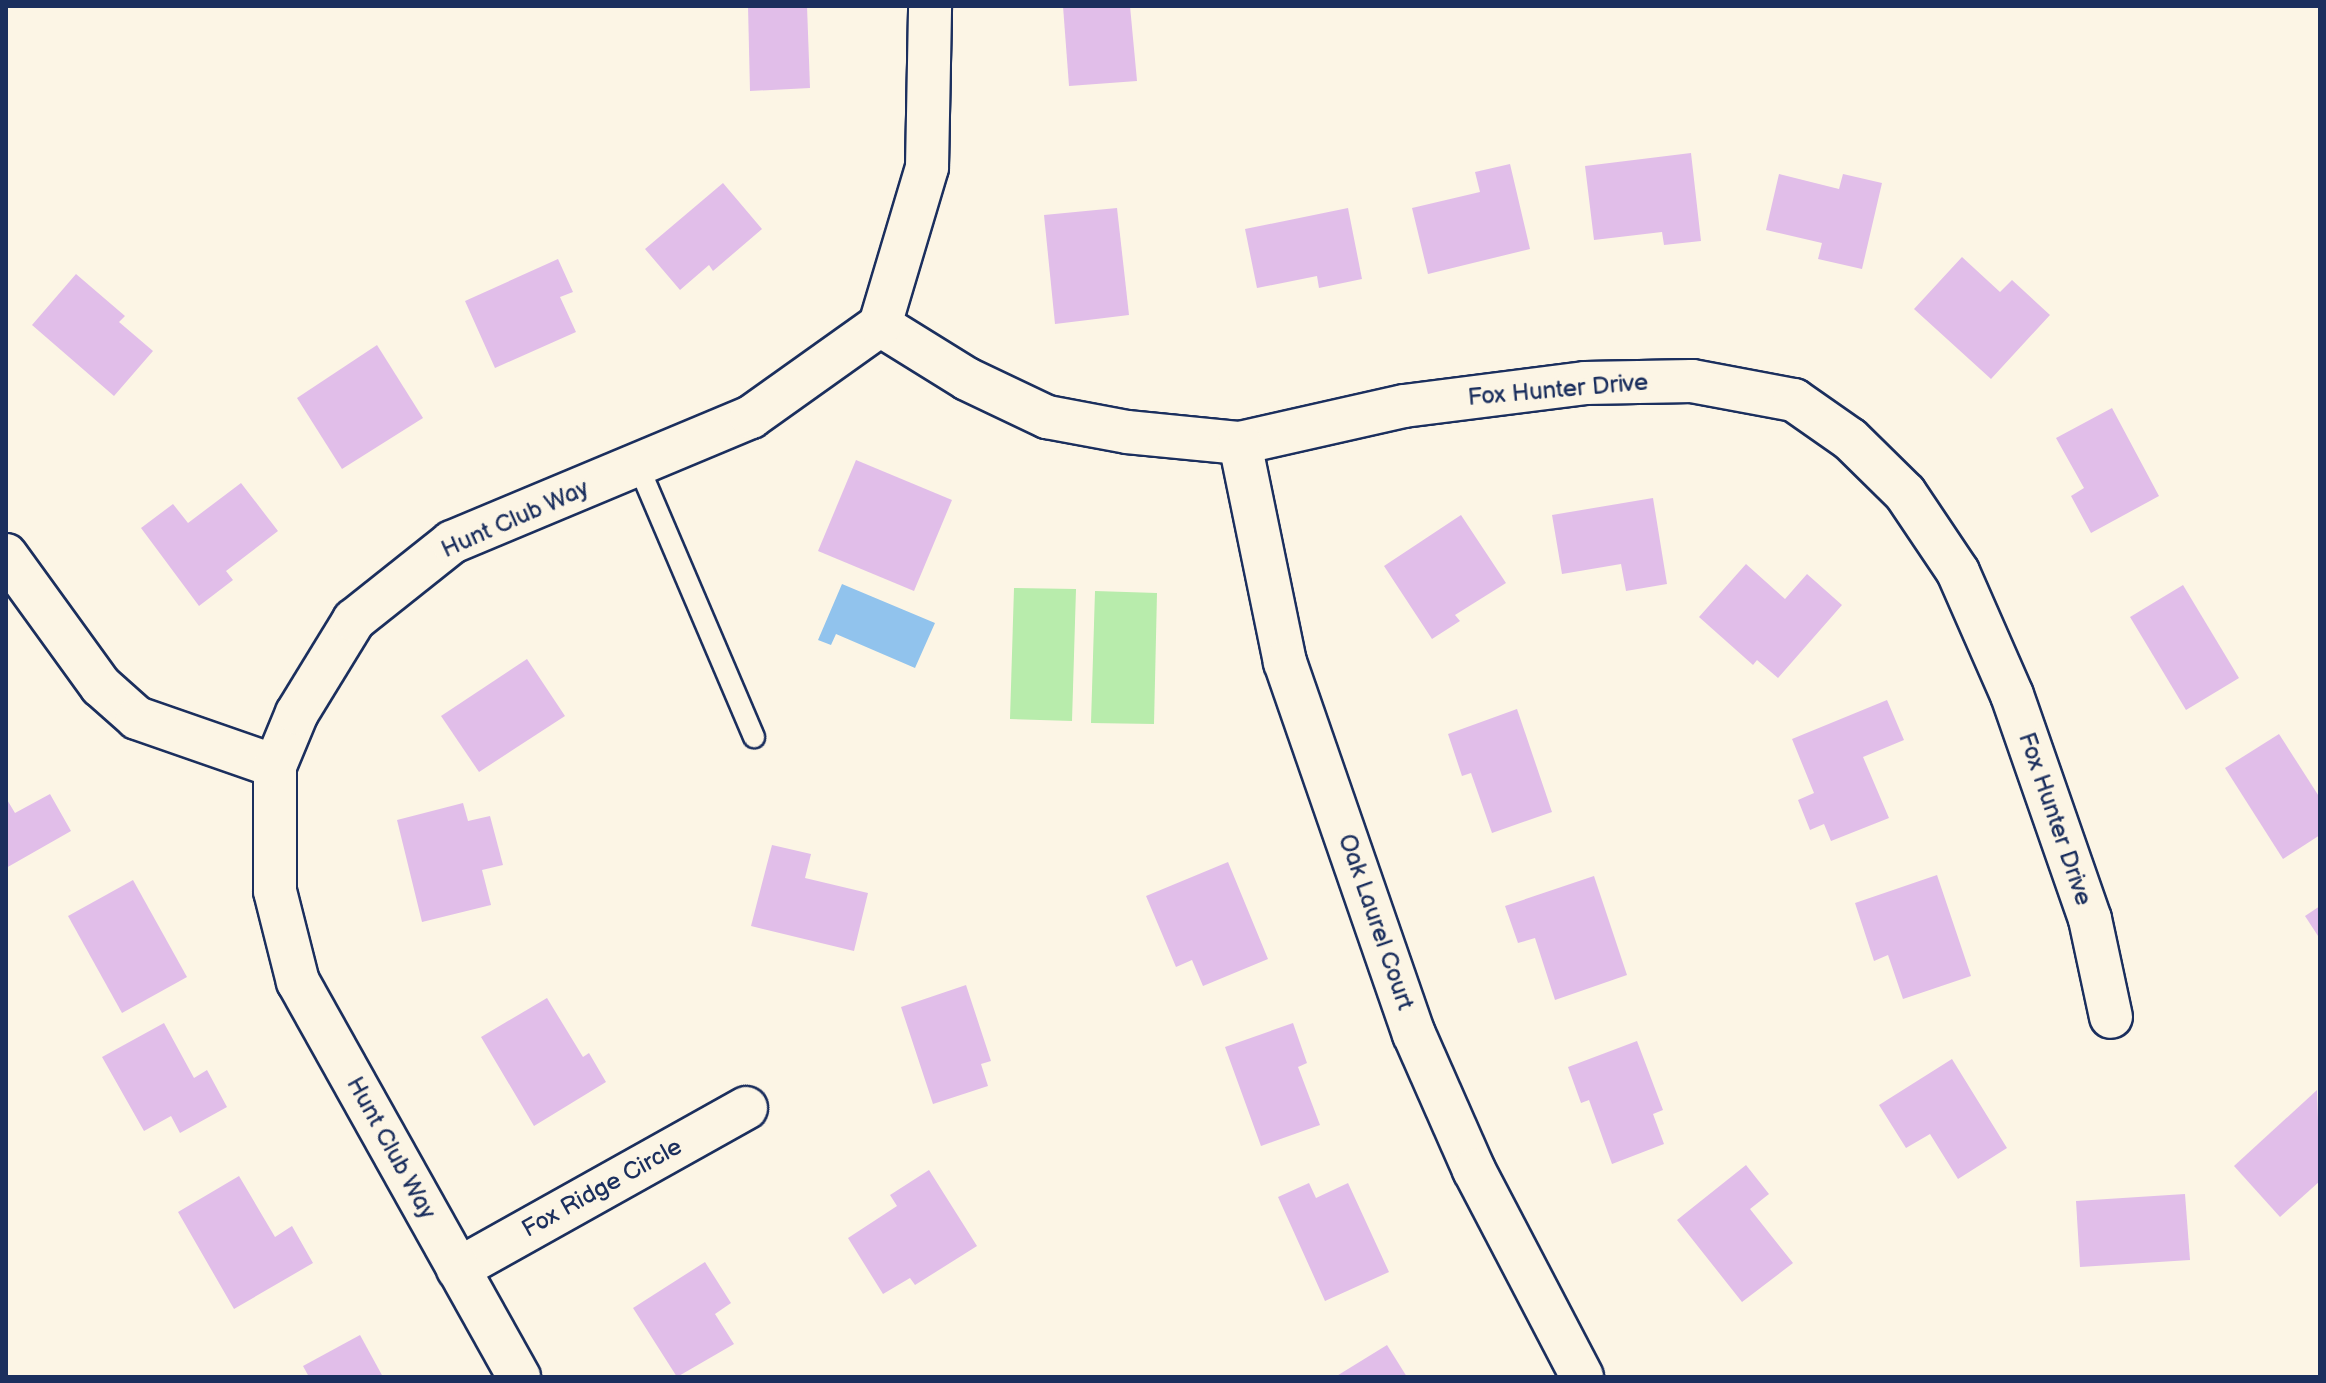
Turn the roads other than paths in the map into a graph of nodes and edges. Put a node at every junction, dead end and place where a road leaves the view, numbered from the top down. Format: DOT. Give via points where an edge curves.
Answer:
graph roads {
  1 [pos="930,6"];
  2 [pos="880,325"];
  3 [pos="1240,443"];
  4 [pos="638,465"];
  5 [pos="6,555"];
  6 [pos="754,737"];
  7 [pos="275,766"];
  8 [pos="2111,1017"];
  9 [pos="746,1108"];
  10 [pos="458,1269"];
  11 [pos="519,1377"];
  12 [pos="1582,1377"];
  1 -- 2 [label="street" via="927,167"];
  2 -- 3 [label="street, Fox Hunter Drive" via="967,379 1047,417 1127,432"];
  2 -- 4 [label="street, Hunt Club Way" via="751,417"];
  3 -- 8 [label="street, Fox Hunter Drive" via="1404,406 1585,383 1692,381 1794,400 1850,439 1905,493 1958,572 2012,695 2090,919"];
  3 -- 12 [label="street, Oak Laurel Court" via="1285,662 1414,1034 1474,1170"];
  4 -- 6 [label="lane"];
  4 -- 7 [label="street, Hunt Club Way" via="452,542 391,586 354,620 326,660"];
  5 -- 7 [label="street" via="101,686 137,718"];
  7 -- 10 [label="street, Hunt Club Way" via="275,891 298,982"];
  9 -- 10 [label="street, Fox Ridge Circle"];
  10 -- 11 [label="street, Hunt Club Way"];
}
